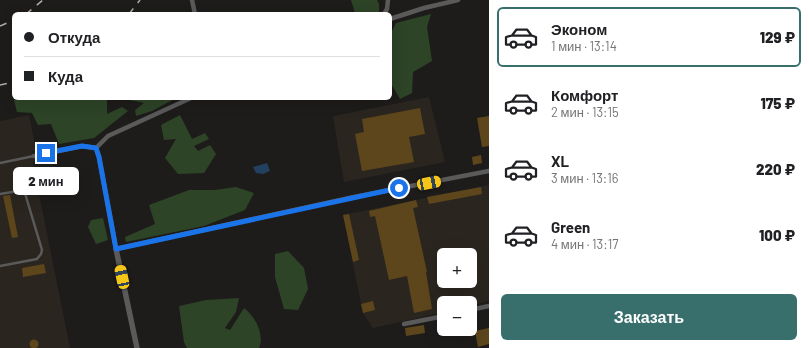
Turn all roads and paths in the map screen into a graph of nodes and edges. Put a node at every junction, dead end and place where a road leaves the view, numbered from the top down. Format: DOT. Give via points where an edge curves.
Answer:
graph roads {
  1 [pos="192,0"];
  2 [pos="388,0"];
  3 [pos="458,0"];
  4 [pos="194,12"];
  5 [pos="385,12"];
  6 [pos="392,18"];
  7 [pos="187,100"];
  8 [pos="96,148"];
  9 [pos="34,156"];
  10 [pos="0,163"];
  11 [pos="489,171"];
  12 [pos="0,194"];
  13 [pos="116,249"];
  14 [pos="0,266"];
  15 [pos="489,306"];
  16 [pos="477,309"];
  17 [pos="437,317"];
  18 [pos="404,324"];
  19 [pos="137,348"];
  1 -- 4 [label="street"];
  2 -- 5 [label="street"];
  3 -- 6 [label="street"];
  7 -- 8 [label="street" via="108,136"];
  8 -- 9 [label="street" via="82,146"];
  8 -- 13 [label="street"];
  9 -- 10 [label="lane"];
  11 -- 13 [label="street" via="354,197"];
  12 -- 14 [label="lane" via="24,190 42,250 37,259"];
  13 -- 19 [label="street"];
  15 -- 16 [label="street"];
  17 -- 18 [label="street"];
}
